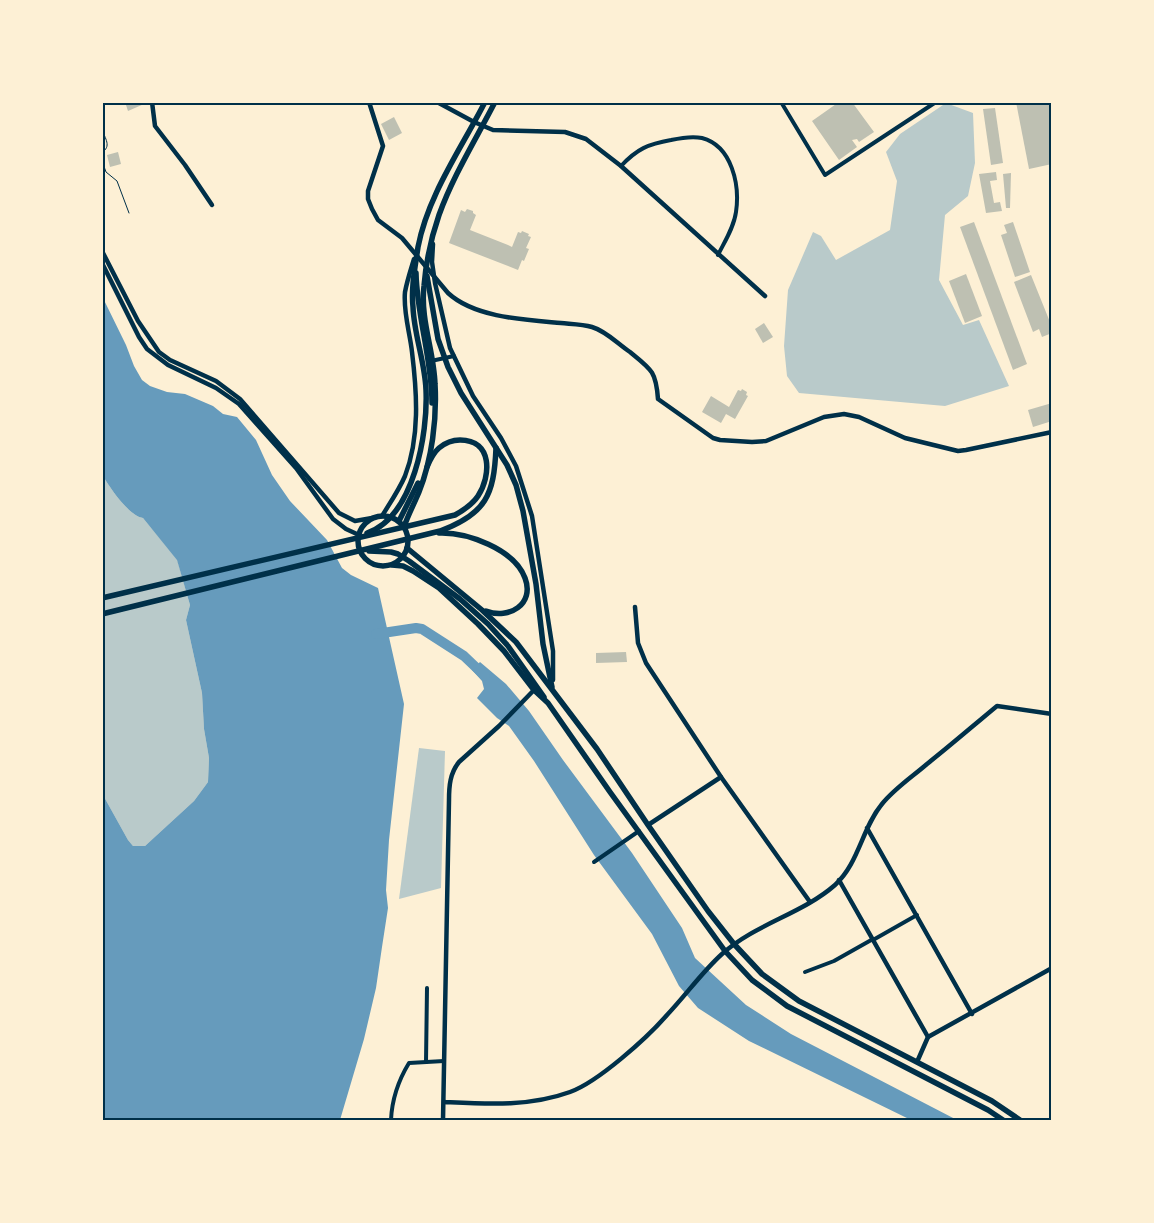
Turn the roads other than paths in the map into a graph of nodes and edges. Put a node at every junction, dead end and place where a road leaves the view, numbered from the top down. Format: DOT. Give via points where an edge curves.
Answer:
graph roads {
  1 [pos="152,102"];
  2 [pos="369,102"];
  3 [pos="437,102"];
  4 [pos="485,102"];
  5 [pos="495,102"];
  6 [pos="781,102"];
  7 [pos="936,102"];
  8 [pos="474,122"];
  9 [pos="483,126"];
  10 [pos="621,166"];
  11 [pos="212,205"];
  12 [pos="434,232"];
  13 [pos="419,246"];
  14 [pos="102,252"];
  15 [pos="718,255"];
  16 [pos="102,263"];
  17 [pos="426,270"];
  18 [pos="765,296"];
  19 [pos="420,321"];
  20 [pos="454,356"];
  21 [pos="414,364"];
  22 [pos="1052,432"];
  23 [pos="496,448"];
  24 [pos="427,467"];
  25 [pos="422,477"];
  26 [pos="382,516"];
  27 [pos="372,518"];
  28 [pos="399,521"];
  29 [pos="404,527"];
  30 [pos="427,534"];
  31 [pos="358,535"];
  32 [pos="346,541"];
  33 [pos="408,548"];
  34 [pos="350,553"];
  35 [pos="392,565"];
  36 [pos="102,598"];
  37 [pos="635,607"];
  38 [pos="482,610"];
  39 [pos="102,614"];
  40 [pos="552,689"];
  41 [pos="534,690"];
  42 [pos="548,703"];
  43 [pos="1052,714"];
  44 [pos="721,777"];
  45 [pos="648,825"];
  46 [pos="867,828"];
  47 [pos="639,831"];
  48 [pos="594,862"];
  49 [pos="839,880"];
  50 [pos="810,902"];
  51 [pos="917,916"];
  52 [pos="873,940"];
  53 [pos="734,944"];
  54 [pos="726,951"];
  55 [pos="1052,968"];
  56 [pos="805,972"];
  57 [pos="427,988"];
  58 [pos="972,1014"];
  59 [pos="928,1037"];
  60 [pos="444,1061"];
  61 [pos="426,1062"];
  62 [pos="917,1062"];
  63 [pos="444,1102"];
  64 [pos="391,1120"];
  65 [pos="443,1120"];
  66 [pos="1003,1120"];
  67 [pos="1020,1120"];
  1 -- 11 [label="street" via="155,126"];
  2 -- 22 [label="street" via="383,146 368,199 378,220 402,238 448,293 467,305 501,316 599,330 651,369 658,399 716,440 766,441 839,414 859,417 905,438 958,451"];
  3 -- 8 [label="street"];
  4 -- 8 [label="main road"];
  5 -- 9 [label="main road"];
  6 -- 7 [label="street" via="824,175"];
  8 -- 9 [label="street"];
  8 -- 13 [label="main road" via="438,191"];
  9 -- 10 [label="street" via="498,131 579,135"];
  9 -- 12 [label="main road" via="445,199"];
  10 -- 15 [label="street"];
  10 -- 15 [label="street" via="633,153 654,143 678,138 702,138 720,148 733,169 737,193 736,213"];
  12 -- 17 [label="main road"];
  12 -- 20 [label="street" via="432,262 435,283 442,320"];
  13 -- 19 [label="main road" via="412,285"];
  13 -- 21 [label="street" via="405,292"];
  14 -- 27 [label="street" via="158,352 216,381 240,398 339,513 355,521"];
  15 -- 18 [label="street"];
  16 -- 31 [label="street" via="147,349 168,365 216,388 239,404 296,468 333,519"];
  17 -- 19 [label="main road"];
  17 -- 23 [label="main road" via="438,339 448,367"];
  19 -- 24 [label="main road" via="436,381 434,429"];
  19 -- 25 [label="main road" via="432,400"];
  19 -- 32 [label="main road" via="426,417 415,471 406,496 388,519 373,531"];
  20 -- 21 [label="street"];
  20 -- 40 [label="street" via="473,396 501,438 525,489 553,651"];
  21 -- 26 [label="street" via="416,418 412,451 404,476"];
  23 -- 30 [label="main road" via="495,474 485,502 458,524"];
  23 -- 40 [label="main road" via="516,485 523,511"];
  24 -- 25 [label="main road"];
  24 -- 32 [label="main road" via="440,447 462,440 477,445 488,464 486,479 477,497 455,516"];
  25 -- 28 [label="main road"];
  25 -- 29 [label="main road"];
  26 -- 27 [label="main road"];
  26 -- 28 [label="main road"];
  27 -- 31 [label="main road" via="362,526"];
  28 -- 29 [label="main road"];
  29 -- 33 [label="main road"];
  30 -- 34 [label="main road"];
  30 -- 38 [label="main road" via="455,534 476,539 493,546 521,571 526,589 519,607 505,614"];
  31 -- 35 [label="main road" via="360,550 369,562 377,566"];
  32 -- 36 [label="main road"];
  33 -- 35 [label="main road"];
  33 -- 38 [label="main road"];
  34 -- 39 [label="main road"];
  34 -- 42 [label="main road" via="391,552 409,561 460,599 508,646"];
  35 -- 41 [label="main road" via="414,571 439,588 504,651"];
  37 -- 44 [label="street" via="642,655"];
  38 -- 40 [label="main road" via="516,642"];
  40 -- 45 [label="main road"];
  41 -- 42 [label="main road"];
  41 -- 60 [label="street" via="455,767 450,784"];
  42 -- 47 [label="main road"];
  43 -- 46 [label="street" via="997,706 892,793"];
  44 -- 45 [label="street"];
  44 -- 50 [label="street"];
  45 -- 53 [label="main road"];
  46 -- 49 [label="street" via="854,858"];
  46 -- 51 [label="street"];
  47 -- 48 [label="street"];
  47 -- 54 [label="main road"];
  49 -- 50 [label="street"];
  49 -- 52 [label="street"];
  50 -- 53 [label="street"];
  51 -- 52 [label="street"];
  51 -- 58 [label="street"];
  52 -- 56 [label="street"];
  52 -- 59 [label="street"];
  53 -- 54 [label="street"];
  53 -- 62 [label="main road" via="762,974 793,997"];
  54 -- 63 [label="street" via="665,1018 594,1080 572,1092 512,1104"];
  54 -- 66 [label="main road" via="752,980 787,1006"];
  55 -- 58 [label="street"];
  57 -- 61 [label="street"];
  58 -- 59 [label="street"];
  59 -- 62 [label="street"];
  60 -- 61 [label="street"];
  60 -- 63 [label="street"];
  61 -- 64 [label="street" via="409,1063 396,1086"];
  62 -- 67 [label="main road" via="992,1101"];
  63 -- 65 [label="street"];
}
